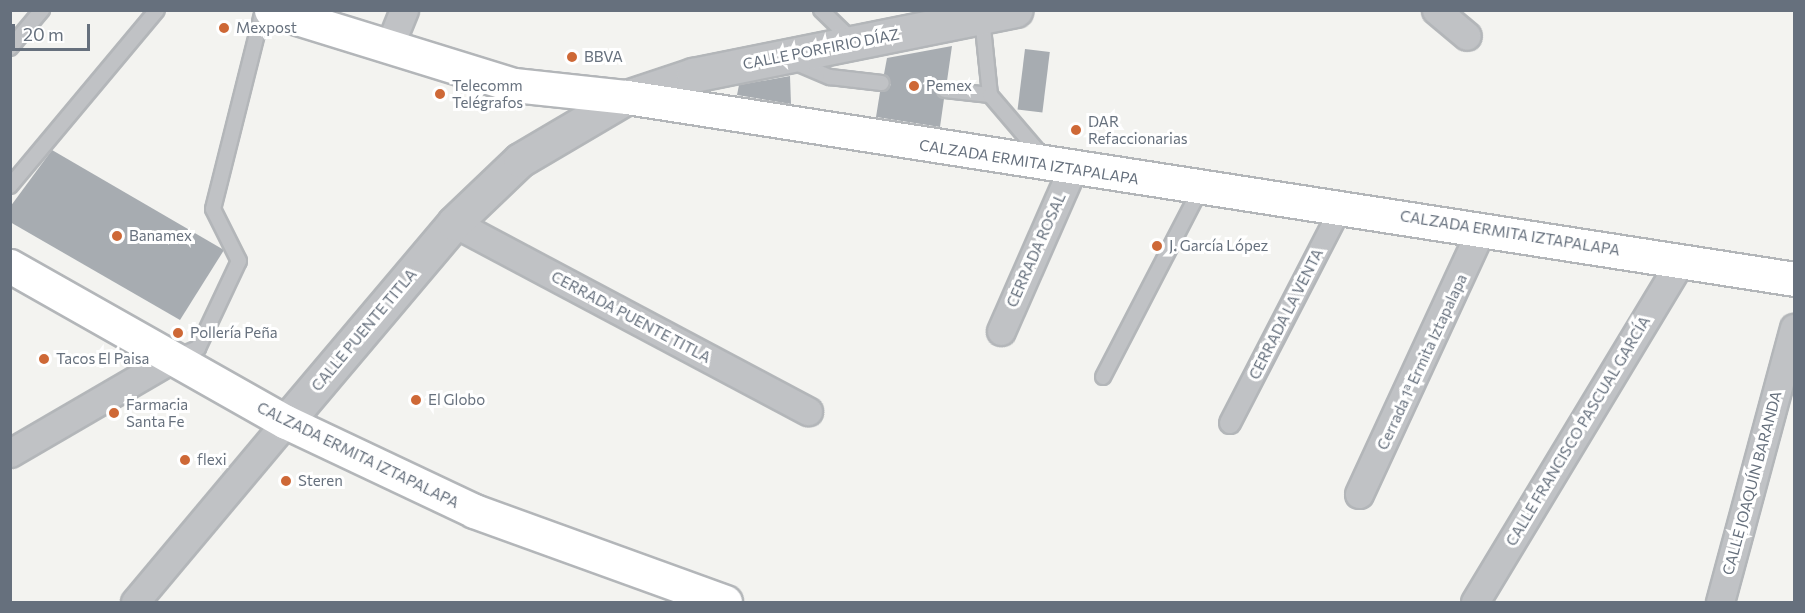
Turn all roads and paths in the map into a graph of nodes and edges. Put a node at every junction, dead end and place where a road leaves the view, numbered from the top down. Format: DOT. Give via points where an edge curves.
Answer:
graph roads {
  1 [pos="42,10"];
  2 [pos="156,10"];
  3 [pos="263,10"];
  4 [pos="271,10"];
  5 [pos="404,10"];
  6 [pos="821,10"];
  7 [pos="1016,10"];
  8 [pos="1436,10"];
  9 [pos="982,18"];
  10 [pos="927,20"];
  11 [pos="1467,36"];
  12 [pos="855,42"];
  13 [pos="389,47"];
  14 [pos="10,48"];
  15 [pos="780,56"];
  16 [pos="882,83"];
  17 [pos="945,90"];
  18 [pos="990,95"];
  19 [pos="627,96"];
  20 [pos="1061,167"];
  21 [pos="10,186"];
  22 [pos="1201,188"];
  23 [pos="1342,206"];
  24 [pos="454,223"];
  25 [pos="1482,228"];
  26 [pos="1681,261"];
  27 [pos="10,266"];
  28 [pos="1794,279"];
  29 [pos="1794,328"];
  30 [pos="1001,331"];
  31 [pos="170,360"];
  32 [pos="1103,377"];
  33 [pos="807,411"];
  34 [pos="286,422"];
  35 [pos="1230,423"];
  36 [pos="10,453"];
  37 [pos="1359,494"];
  38 [pos="135,603"];
  39 [pos="725,603"];
  40 [pos="1474,603"];
  41 [pos="1720,603"];
  1 -- 14 [label="lane"];
  2 -- 21 [label="lane"];
  3 -- 31 [label="lane" via="213,210 240,261 198,348"];
  4 -- 13 [label="main road, CALZADA ERMITA IZTAPALAPA"];
  5 -- 13 [label="street"];
  6 -- 12 [label="lane"];
  7 -- 9 [label="street, CALLE PORFIRIO DÍAZ"];
  8 -- 11 [label="street"];
  9 -- 10 [label="street, CALLE PORFIRIO DÍAZ"];
  9 -- 18 [label="lane"];
  10 -- 12 [label="street, CALLE PORFIRIO DÍAZ"];
  12 -- 15 [label="street, CALLE PORFIRIO DÍAZ"];
  13 -- 19 [label="main road, CALZADA ERMITA IZTAPALAPA" via="514,85"];
  15 -- 16 [label="lane" via="830,76"];
  15 -- 19 [label="street, CALLE PORFIRIO DÍAZ" via="693,75"];
  17 -- 18 [label="lane"];
  18 -- 20 [label="lane"];
  19 -- 20 [label="main road, CALZADA ERMITA IZTAPALAPA"];
  19 -- 24 [label="street, CALLE PUENTE TITLA" via="520,160"];
  20 -- 22 [label="main road, CALZADA ERMITA IZTAPALAPA"];
  20 -- 30 [label="street, CERRADA ROSAL"];
  22 -- 23 [label="main road, CALZADA ERMITA IZTAPALAPA"];
  22 -- 32 [label="lane"];
  23 -- 25 [label="main road, CALZADA ERMITA IZTAPALAPA"];
  23 -- 35 [label="street, CERRADA LA VENTA"];
  24 -- 33 [label="street, CERRADA PUENTE TITLA"];
  24 -- 34 [label="street, CALLE PUENTE TITLA"];
  25 -- 26 [label="main road, CALZADA ERMITA IZTAPALAPA"];
  25 -- 37 [label="street, Cerrada 1ª Ermita Iztapalapa"];
  26 -- 28 [label="main road, CALZADA ERMITA IZTAPALAPA"];
  26 -- 40 [label="street, CALLE FRANCISCO PASCUAL GARCÍA"];
  27 -- 31 [label="main road, CALZADA ERMITA IZTAPALAPA"];
  29 -- 41 [label="street, CALLE JOAQUÍN BARANDA"];
  31 -- 34 [label="main road, CALZADA ERMITA IZTAPALAPA"];
  31 -- 36 [label="street"];
  34 -- 38 [label="street, CALLE PUENTE TITLA"];
  34 -- 39 [label="main road, CALZADA ERMITA IZTAPALAPA" via="474,511"];
}
